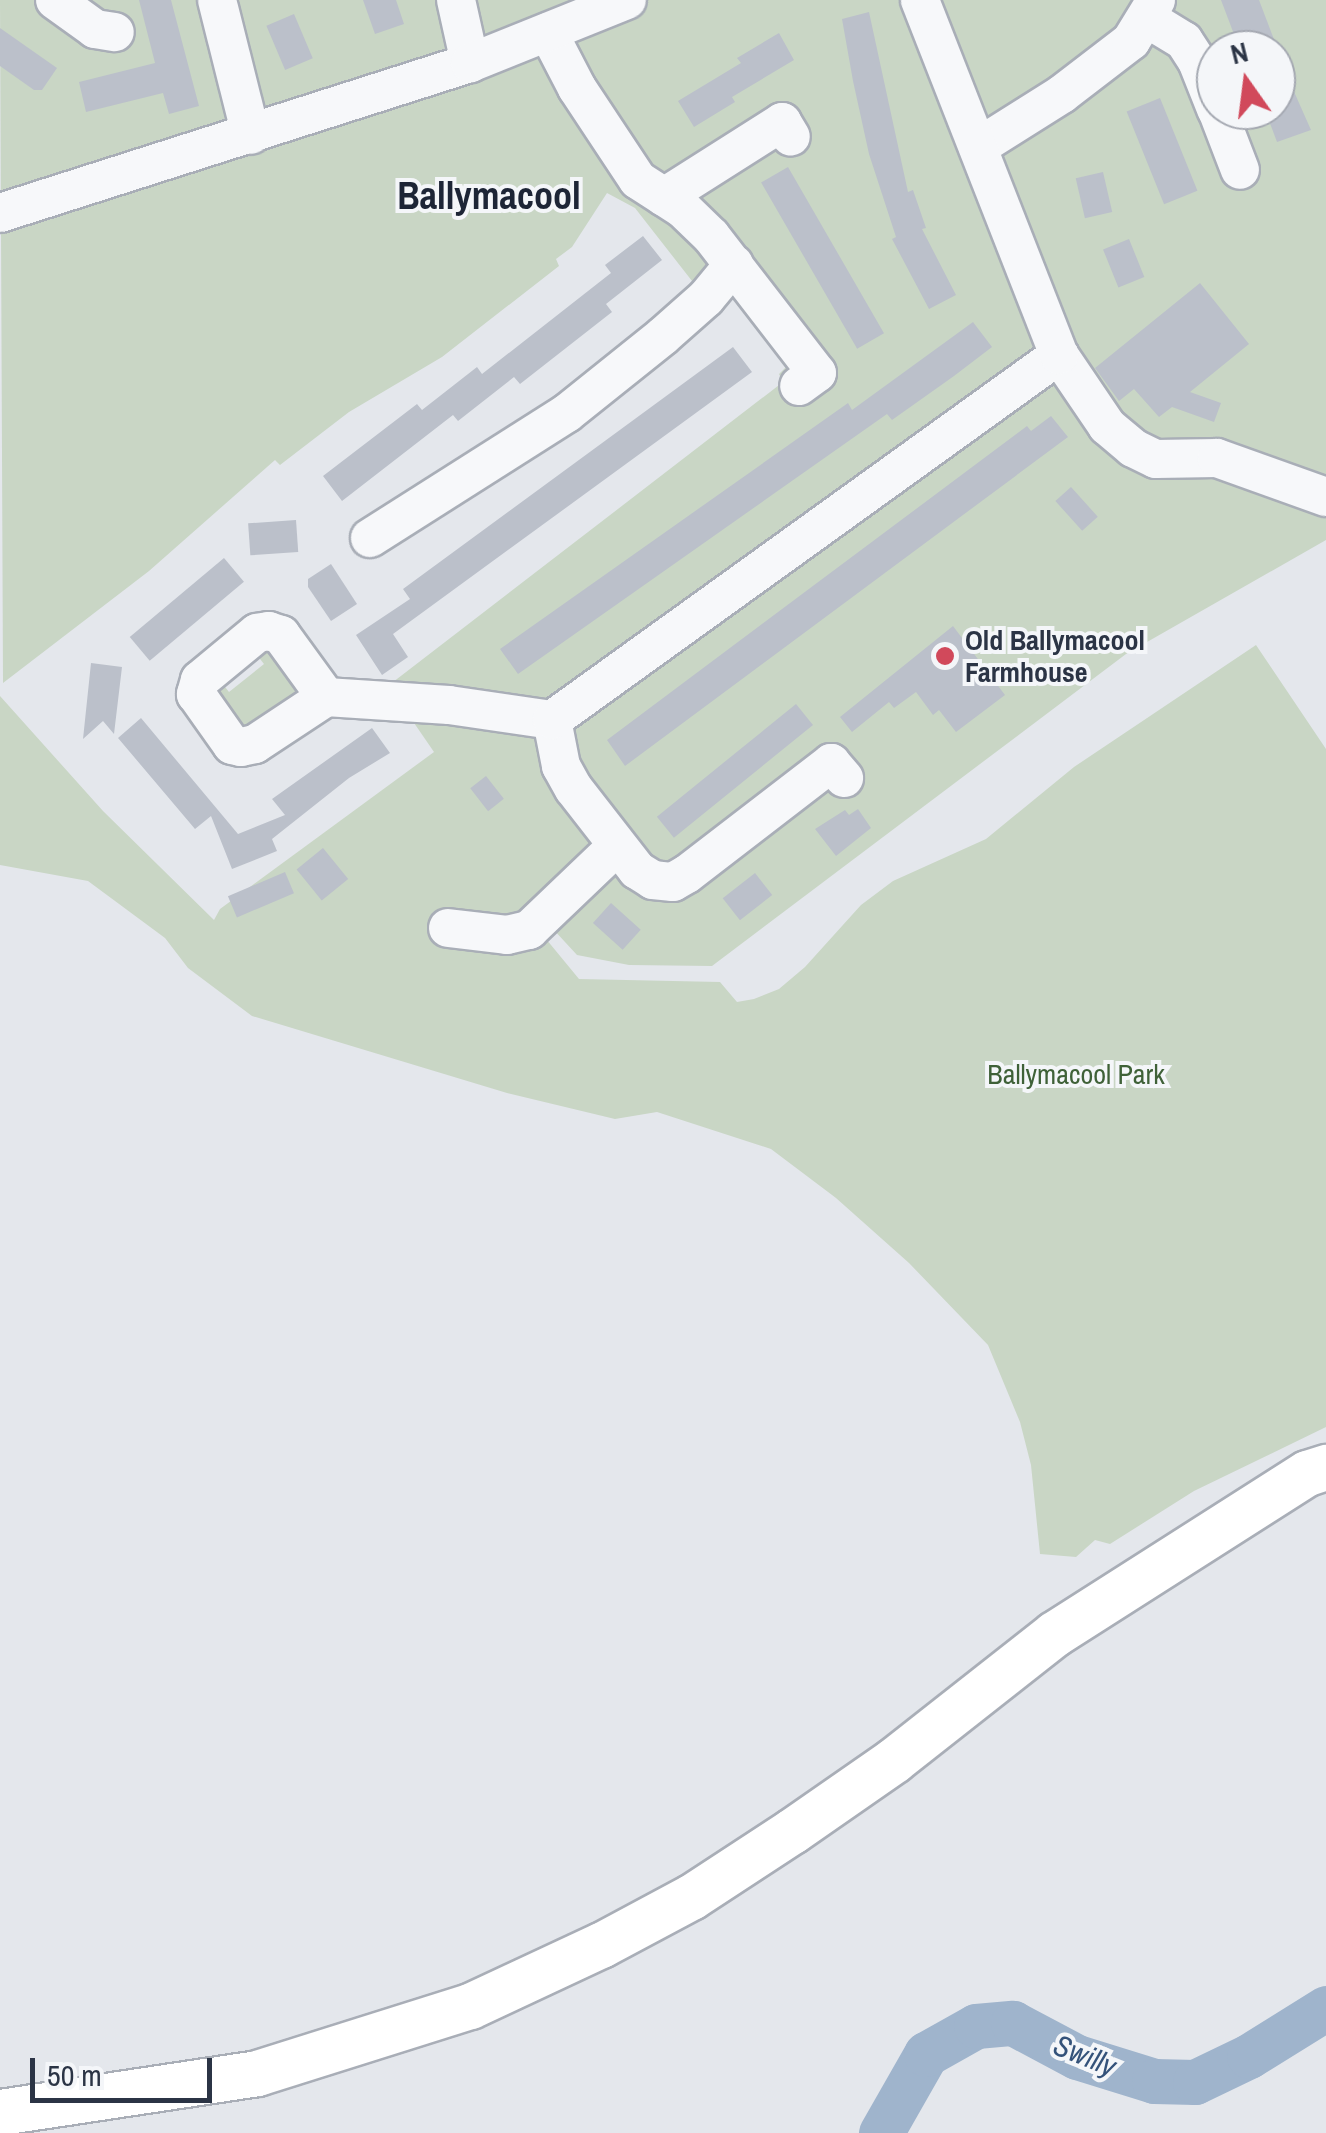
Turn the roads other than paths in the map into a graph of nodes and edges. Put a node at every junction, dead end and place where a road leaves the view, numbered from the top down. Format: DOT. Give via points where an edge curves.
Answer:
graph roads {
  1 [pos="55,0"];
  2 [pos="216,0"];
  3 [pos="456,0"];
  4 [pos="627,0"];
  5 [pos="920,0"];
  6 [pos="1152,10"];
  7 [pos="115,32"];
  8 [pos="548,32"];
  9 [pos="1196,57"];
  10 [pos="470,63"];
  11 [pos="1225,130"];
  12 [pos="252,134"];
  13 [pos="791,136"];
  14 [pos="978,147"];
  15 [pos="1241,169"];
  16 [pos="664,197"];
  17 [pos="0,213"];
  18 [pos="734,264"];
  19 [pos="1059,356"];
  20 [pos="798,386"];
  21 [pos="1326,497"];
  22 [pos="370,538"];
  23 [pos="326,697"];
  24 [pos="552,720"];
  25 [pos="844,778"];
  26 [pos="617,846"];
  27 [pos="448,928"];
  28 [pos="1326,1466"];
  29 [pos="0,2112"];
  1 -- 7 [label="street" via="94,30"];
  2 -- 12 [label="street"];
  3 -- 10 [label="street"];
  4 -- 8 [label="street"];
  5 -- 14 [label="street"];
  6 -- 9 [label="street"];
  6 -- 14 [label="street" via="1132,41"];
  8 -- 10 [label="street"];
  8 -- 16 [label="street" via="618,152 638,180"];
  10 -- 12 [label="street"];
  11 -- 15 [label="street"];
  12 -- 17 [label="street"];
  13 -- 16 [label="street" via="782,122"];
  14 -- 19 [label="street"];
  16 -- 18 [label="street"];
  18 -- 20 [label="street" via="817,373"];
  18 -- 22 [label="street" via="674,326 567,413"];
  19 -- 21 [label="street" via="1108,426 1133,448 1156,459 1217,458"];
  19 -- 24 [label="street"];
  23 -- 24 [label="street"];
  24 -- 26 [label="street" via="561,766"];
  25 -- 26 [label="street" via="831,763 673,882 637,870"];
  26 -- 27 [label="street" via="528,930"];
  28 -- 29 [label="main road" via="1054,1634 792,1831 600,1945 470,2006 257,2072"];
}
